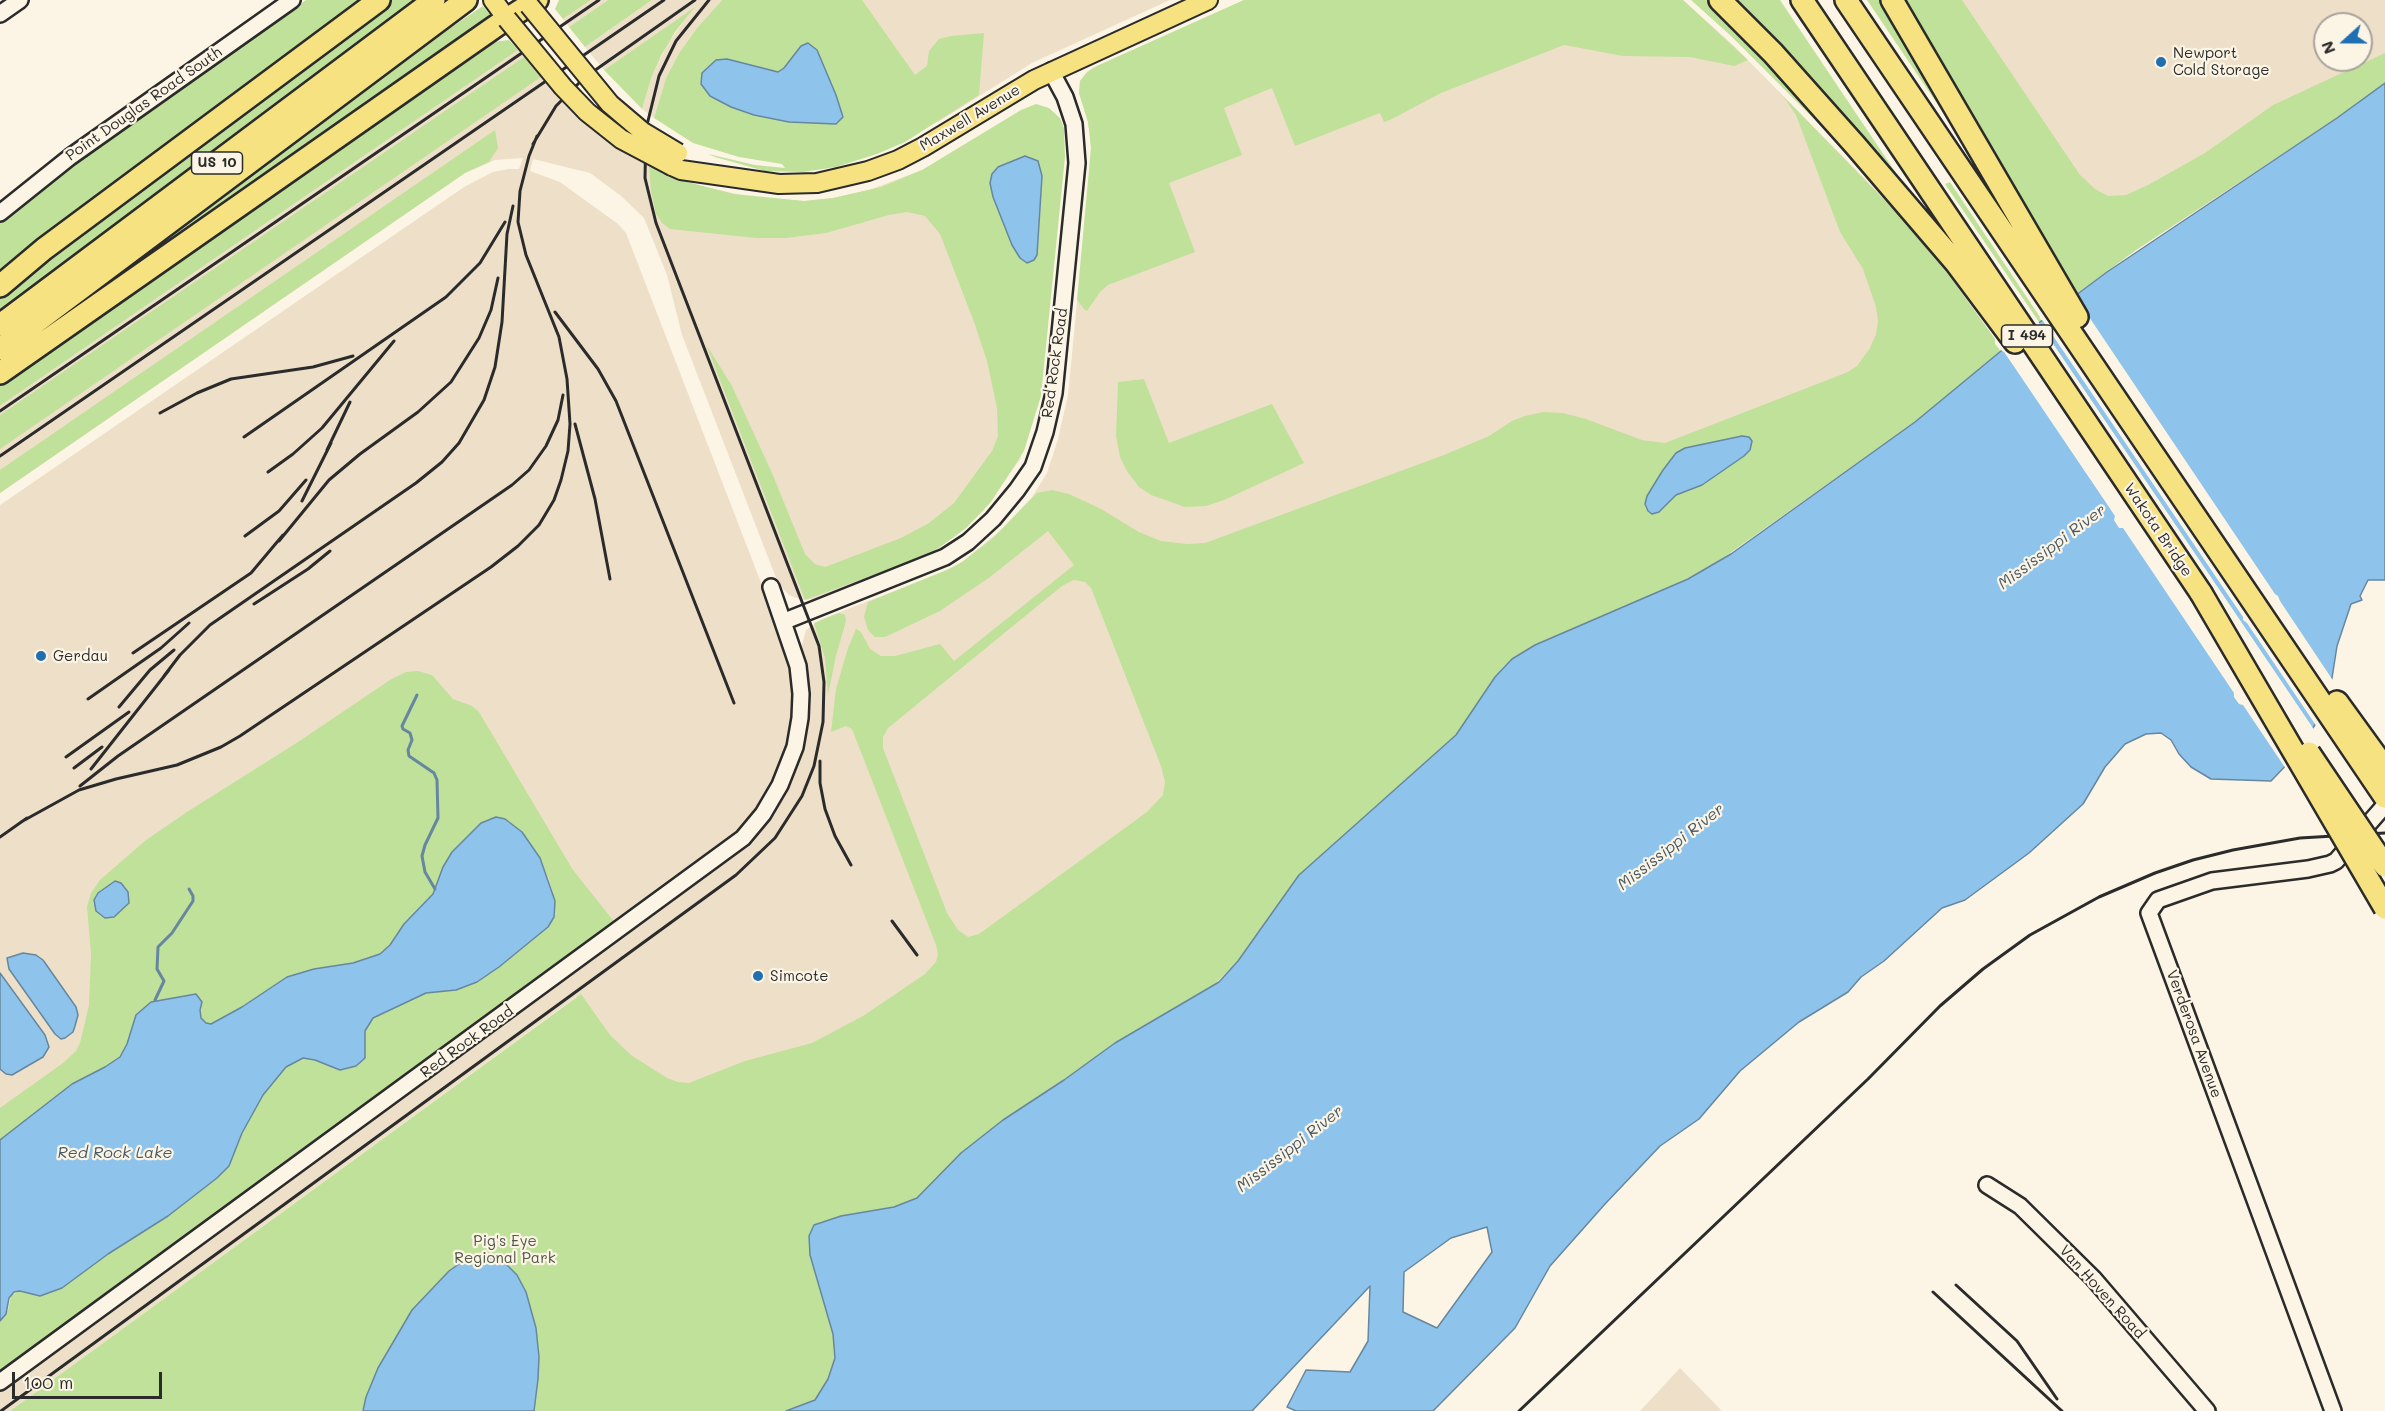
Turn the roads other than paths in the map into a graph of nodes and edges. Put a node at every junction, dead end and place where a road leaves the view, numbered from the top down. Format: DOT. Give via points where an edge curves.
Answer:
graph roads {
  1 [pos="20,0"];
  2 [pos="292,0"];
  3 [pos="379,0"];
  4 [pos="434,0"];
  5 [pos="466,0"];
  6 [pos="482,0"];
  7 [pos="493,0"];
  8 [pos="1208,0"];
  9 [pos="1720,0"];
  10 [pos="1799,0"];
  11 [pos="1846,0"];
  12 [pos="1892,0"];
  13 [pos="530,2"];
  14 [pos="0,14"];
  15 [pos="507,19"];
  16 [pos="1052,71"];
  17 [pos="368,75"];
  18 [pos="675,159"];
  19 [pos="0,213"];
  20 [pos="0,286"];
  21 [pos="0,325"];
  22 [pos="0,349"];
  23 [pos="0,373"];
  24 [pos="2154,453"];
  25 [pos="2124,478"];
  26 [pos="2232,570"];
  27 [pos="771,587"];
  28 [pos="2201,593"];
  29 [pos="784,621"];
  30 [pos="2385,768"];
  31 [pos="2385,796"];
  32 [pos="2385,805"];
  33 [pos="2385,866"];
  34 [pos="2385,908"];
  35 [pos="1987,1185"];
  36 [pos="0,1382"];
  37 [pos="2207,1411"];
  38 [pos="2333,1411"];
  1 -- 14 [label="street"];
  2 -- 19 [label="street, Point Douglas Road South" via="62,162"];
  3 -- 20 [label="highway" via="44,249"];
  4 -- 21 [label="highway, US 10"];
  5 -- 17 [label="highway, US 10"];
  6 -- 17 [label="highway"];
  7 -- 15 [label="main road, Maxwell Avenue"];
  8 -- 16 [label="main road, Maxwell Avenue"];
  9 -- 25 [label="highway" via="1780,60 1910,208"];
  10 -- 25 [label="highway, Wakota Bridge / I 494"];
  11 -- 24 [label="highway, I 494"];
  12 -- 24 [label="highway"];
  13 -- 15 [label="highway"];
  13 -- 18 [label="main road, Maxwell Avenue, bridge" via="610,104"];
  15 -- 18 [label="main road, Maxwell Avenue, bridge" via="587,112 621,139"];
  15 -- 23 [label="highway"];
  16 -- 18 [label="main road, Maxwell Avenue" via="898,160 841,179 802,184 755,182 681,170"];
  16 -- 29 [label="street, Red Rock Road" via="1074,124 1077,163 1054,393 1033,467 993,519 945,557"];
  17 -- 22 [label="highway, US 10"];
  24 -- 26 [label="highway, I 494"];
  25 -- 28 [label="highway, Wakota Bridge / I 494"];
  26 -- 30 [label="highway"];
  26 -- 31 [label="highway, I 494"];
  27 -- 29 [label="street, Red Rock Road"];
  28 -- 33 [label="highway, Wakota Bridge / I 494, bridge"];
  28 -- 34 [label="highway, bridge"];
  29 -- 36 [label="street, Red Rock Road" via="799,672 798,731 775,795 743,838"];
  32 -- 38 [label="street, Verderosa Avenue" via="2330,864 2212,881 2158,900 2149,913"];
  35 -- 37 [label="street, Van Hoven Road" via="2019,1206 2093,1278"];
}
